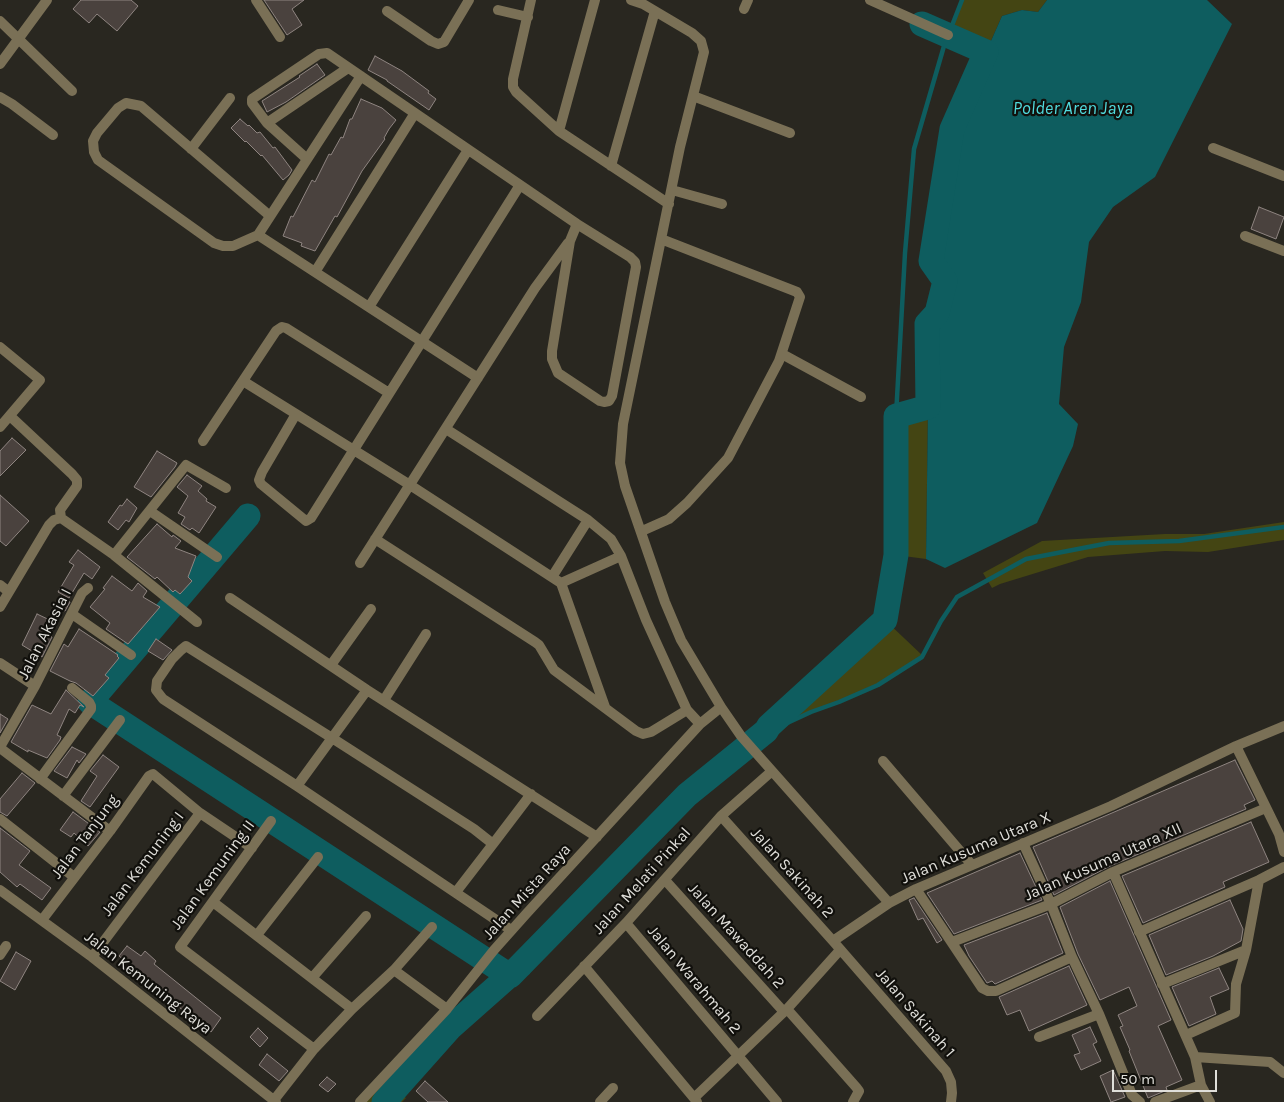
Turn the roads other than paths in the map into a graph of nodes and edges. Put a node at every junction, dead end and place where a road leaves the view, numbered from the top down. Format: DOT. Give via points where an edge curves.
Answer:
graph roads {
  1 [pos="47,0"];
  2 [pos="256,0"];
  3 [pos="469,0"];
  4 [pos="531,0"];
  5 [pos="595,0"];
  6 [pos="631,0"];
  7 [pos="870,0"];
  8 [pos="644,2"];
  9 [pos="498,10"];
  10 [pos="387,11"];
  11 [pos="654,11"];
  12 [pos="528,17"];
  13 [pos="0,21"];
  14 [pos="948,35"];
  15 [pos="280,36"];
  16 [pos="18,40"];
  17 [pos="0,64"];
  18 [pos="348,68"];
  19 [pos="361,76"];
  20 [pos="72,91"];
  21 [pos="692,96"];
  22 [pos="0,97"];
  23 [pos="230,98"];
  24 [pos="415,114"];
  25 [pos="267,123"];
  26 [pos="559,131"];
  27 [pos="790,133"];
  28 [pos="53,135"];
  29 [pos="1213,148"];
  30 [pos="191,149"];
  31 [pos="468,150"];
  32 [pos="307,159"];
  33 [pos="611,166"];
  34 [pos="1283,172"];
  35 [pos="520,185"];
  36 [pos="672,190"];
  37 [pos="669,204"];
  38 [pos="722,204"];
  39 [pos="270,216"];
  40 [pos="577,224"];
  41 [pos="258,235"];
  42 [pos="1245,236"];
  43 [pos="661,239"];
  44 [pos="570,241"];
  45 [pos="1284,251"];
  46 [pos="315,272"];
  47 [pos="368,307"];
  48 [pos="422,341"];
  49 [pos="0,347"];
  50 [pos="782,354"];
  51 [pos="478,378"];
  52 [pos="243,381"];
  53 [pos="389,393"];
  54 [pos="860,397"];
  55 [pos="296,414"];
  56 [pos="4,419"];
  57 [pos="446,429"];
  58 [pos="203,441"];
  59 [pos="354,450"];
  60 [pos="410,485"];
  61 [pos="226,488"];
  62 [pos="150,511"];
  63 [pos="61,518"];
  64 [pos="588,520"];
  65 [pos="642,531"];
  66 [pos="375,539"];
  67 [pos="114,556"];
  68 [pos="621,556"];
  69 [pos="217,557"];
  70 [pos="360,563"];
  71 [pos="557,580"];
  72 [pos="0,585"];
  73 [pos="88,588"];
  74 [pos="9,592"];
  75 [pos="230,598"];
  76 [pos="0,606"];
  77 [pos="371,609"];
  78 [pos="72,614"];
  79 [pos="197,622"];
  80 [pos="426,634"];
  81 [pos="132,655"];
  82 [pos="0,663"];
  83 [pos="331,665"];
  84 [pos="35,686"];
  85 [pos="72,688"];
  86 [pos="367,690"];
  87 [pos="384,700"];
  88 [pos="605,707"];
  89 [pos="720,707"];
  90 [pos="687,710"];
  91 [pos="120,720"];
  92 [pos="700,724"];
  93 [pos="1284,726"];
  94 [pos="332,738"];
  95 [pos="1236,746"];
  96 [pos="0,747"];
  97 [pos="883,761"];
  98 [pos="772,771"];
  99 [pos="40,779"];
  100 [pos="298,786"];
  101 [pos="531,794"];
  102 [pos="63,796"];
  103 [pos="1266,808"];
  104 [pos="200,813"];
  105 [pos="721,816"];
  106 [pos="0,819"];
  107 [pos="271,821"];
  108 [pos="110,831"];
  109 [pos="1281,835"];
  110 [pos="597,837"];
  111 [pos="1023,843"];
  112 [pos="493,844"];
  113 [pos="252,848"];
  114 [pos="1284,852"];
  115 [pos="318,857"];
  116 [pos="972,865"];
  117 [pos="1284,867"];
  118 [pos="1113,872"];
  119 [pos="74,877"];
  120 [pos="665,880"];
  121 [pos="1259,880"];
  122 [pos="916,889"];
  123 [pos="0,890"];
  124 [pos="456,892"];
  125 [pos="213,902"];
  126 [pos="889,904"];
  127 [pos="1051,904"];
  128 [pos="366,916"];
  129 [pos="42,920"];
  130 [pos="626,923"];
  131 [pos="432,927"];
  132 [pos="511,930"];
  133 [pos="1139,932"];
  134 [pos="257,935"];
  135 [pos="833,941"];
  136 [pos="952,942"];
  137 [pos="840,950"];
  138 [pos="1246,950"];
  139 [pos="92,957"];
  140 [pos="1072,957"];
  141 [pos="584,966"];
  142 [pos="394,970"];
  143 [pos="312,978"];
  144 [pos="1162,984"];
  145 [pos="352,1009"];
  146 [pos="447,1009"];
  147 [pos="786,1011"];
  148 [pos="1099,1014"];
  149 [pos="537,1016"];
  150 [pos="1186,1035"];
  151 [pos="1039,1037"];
  152 [pos="314,1049"];
  153 [pos="738,1056"];
  154 [pos="1195,1057"];
  155 [pos="1284,1073"];
  156 [pos="1201,1085"];
  157 [pos="612,1088"];
  158 [pos="695,1100"];
  159 [pos="275,1101"];
  160 [pos="360,1102"];
  161 [pos="600,1102"];
  162 [pos="777,1102"];
  163 [pos="853,1102"];
  164 [pos="951,1102"];
  165 [pos="1140,1102"];
  166 [pos="1155,1102"];
  167 [pos="1210,1102"];
  1 -- 16 [label="street"];
  2 -- 15 [label="street"];
  3 -- 10 [label="street" via="444,42 438,44"];
  4 -- 12 [label="street"];
  5 -- 26 [label="street"];
  6 -- 8 [label="street, Jalan Kusuma Utara X"];
  7 -- 14 [label="street"];
  8 -- 11 [label="street, Jalan Kusuma Utara X"];
  9 -- 12 [label="street"];
  11 -- 21 [label="street, Jalan Kusuma Utara X" via="701,40 704,52"];
  11 -- 33 [label="street"];
  12 -- 26 [label="street" via="513,88"];
  13 -- 16 [label="street"];
  16 -- 17 [label="street"];
  16 -- 20 [label="street"];
  18 -- 19 [label="street"];
  18 -- 25 [label="street"];
  18 -- 25 [label="street" via="323,52 254,97 252,104"];
  19 -- 24 [label="street"];
  19 -- 32 [label="street"];
  21 -- 27 [label="street"];
  21 -- 36 [label="street, Jalan Kusuma Utara X"];
  22 -- 28 [label="street"];
  23 -- 30 [label="street"];
  24 -- 31 [label="street"];
  24 -- 46 [label="street"];
  25 -- 32 [label="street"];
  26 -- 33 [label="street"];
  29 -- 34 [label="street"];
  30 -- 39 [label="street"];
  30 -- 41 [label="street" via="141,106 126,103 118,108 93,140 98,160 214,243 233,246"];
  31 -- 35 [label="street"];
  31 -- 47 [label="street"];
  32 -- 39 [label="street"];
  33 -- 37 [label="street"];
  35 -- 40 [label="street"];
  35 -- 48 [label="street"];
  36 -- 37 [label="street, Jalan Kusuma Utara X"];
  36 -- 38 [label="street"];
  37 -- 43 [label="street, Jalan Kusuma Utara X"];
  39 -- 41 [label="street"];
  40 -- 44 [label="street"];
  40 -- 44 [label="street" via="630,257 636,267 609,401 600,401 558,372 552,359"];
  41 -- 46 [label="street"];
  42 -- 45 [label="street"];
  43 -- 50 [label="street" via="797,292 799,303"];
  43 -- 65 [label="street, Jalan Kusuma Utara X" via="623,424 620,463"];
  44 -- 51 [label="street" via="535,288"];
  46 -- 47 [label="street"];
  47 -- 48 [label="street"];
  48 -- 51 [label="street"];
  48 -- 53 [label="street"];
  49 -- 56 [label="street" via="40,380"];
  50 -- 54 [label="street"];
  50 -- 65 [label="street" via="728,458 669,519"];
  51 -- 57 [label="street"];
  52 -- 53 [label="street" via="276,331 282,327"];
  52 -- 55 [label="street"];
  52 -- 58 [label="street"];
  53 -- 59 [label="street"];
  55 -- 59 [label="street"];
  55 -- 59 [label="street" via="259,480 303,520 311,518"];
  56 -- 63 [label="street" via="77,480 77,486 60,510"];
  57 -- 60 [label="street"];
  57 -- 64 [label="street"];
  59 -- 60 [label="street"];
  60 -- 66 [label="street"];
  60 -- 71 [label="street"];
  61 -- 62 [label="street" via="186,465"];
  62 -- 67 [label="street"];
  62 -- 69 [label="street"];
  63 -- 67 [label="street"];
  63 -- 74 [label="street" via="50,525"];
  64 -- 68 [label="street" via="611,539"];
  64 -- 71 [label="street"];
  65 -- 89 [label="street, Jalan Kusuma Utara X" via="681,640"];
  66 -- 70 [label="street"];
  66 -- 88 [label="street" via="535,642 554,670"];
  67 -- 79 [label="street"];
  68 -- 71 [label="street"];
  68 -- 90 [label="street"];
  71 -- 88 [label="street"];
  72 -- 74 [label="street"];
  73 -- 78 [label="street, Jalan Akasia I"];
  74 -- 76 [label="street"];
  75 -- 83 [label="street"];
  77 -- 83 [label="street"];
  78 -- 81 [label="street"];
  78 -- 84 [label="street, Jalan Akasia I"];
  80 -- 87 [label="street"];
  82 -- 84 [label="street"];
  83 -- 86 [label="street"];
  84 -- 96 [label="street, Jalan Akasia I"];
  85 -- 99 [label="street" via="89,702 91,709"];
  86 -- 87 [label="street"];
  86 -- 94 [label="street"];
  87 -- 101 [label="street"];
  88 -- 90 [label="street" via="643,734"];
  89 -- 92 [label="street, Jalan Mista Raya"];
  89 -- 98 [label="street, Jalan Kusuma Utara X"];
  90 -- 92 [label="street"];
  91 -- 102 [label="street"];
  92 -- 110 [label="street, Jalan Mista Raya"];
  93 -- 95 [label="street, Jalan Kusuma Utara X"];
  94 -- 100 [label="street"];
  94 -- 100 [label="street" via="186,646 172,659 157,681 156,690 163,699"];
  94 -- 112 [label="street"];
  95 -- 103 [label="street"];
  95 -- 111 [label="street, Jalan Kusuma Utara X" via="1111,806"];
  96 -- 99 [label="street"];
  97 -- 116 [label="street"];
  98 -- 105 [label="street, Jalan Melati Pinkal"];
  98 -- 126 [label="street, Jalan Kusuma Utara X"];
  99 -- 102 [label="street"];
  100 -- 124 [label="street"];
  101 -- 110 [label="street"];
  101 -- 112 [label="street"];
  102 -- 108 [label="street"];
  103 -- 109 [label="street"];
  103 -- 118 [label="street, Jalan Kusuma Utara XII"];
  104 -- 108 [label="street, Jalan Tanjung" via="154,774 149,776"];
  104 -- 113 [label="street"];
  104 -- 139 [label="street, Jalan Kemuning I"];
  105 -- 120 [label="street, Jalan Melati Pinkal"];
  105 -- 135 [label="street, Jalan Sakinah 2"];
  106 -- 119 [label="street"];
  107 -- 113 [label="street, Jalan Kemuning II"];
  108 -- 119 [label="street, Jalan Tanjung"];
  109 -- 114 [label="street"];
  110 -- 132 [label="street, Jalan Mista Raya"];
  111 -- 116 [label="street, Jalan Kusuma Utara X"];
  111 -- 127 [label="street"];
  112 -- 124 [label="street"];
  113 -- 125 [label="street, Jalan Kemuning II"];
  115 -- 134 [label="street"];
  116 -- 122 [label="street, Jalan Kusuma Utara X"];
  117 -- 121 [label="street"];
  118 -- 127 [label="street, Jalan Kusuma Utara XII"];
  118 -- 133 [label="street"];
  119 -- 129 [label="street, Jalan Tanjung"];
  120 -- 130 [label="street, Jalan Melati Pinkal"];
  120 -- 147 [label="street, Jalan Mawaddah 2"];
  121 -- 133 [label="street"];
  121 -- 138 [label="street"];
  122 -- 126 [label="street, Jalan Kusuma Utara X"];
  122 -- 136 [label="street"];
  123 -- 129 [label="street, Jalan Kemuning Raya"];
  124 -- 132 [label="street"];
  125 -- 134 [label="street"];
  125 -- 152 [label="street, Jalan Kemuning II" via="180,947"];
  126 -- 135 [label="street"];
  127 -- 136 [label="street, Jalan Kusuma Utara XII"];
  127 -- 140 [label="street"];
  128 -- 143 [label="street"];
  129 -- 139 [label="street, Jalan Kemuning Raya"];
  130 -- 141 [label="street, Jalan Melati Pinkal"];
  130 -- 153 [label="street, Jalan Warahmah 2"];
  131 -- 142 [label="street"];
  132 -- 146 [label="street, Jalan Mista Raya"];
  133 -- 144 [label="street"];
  134 -- 143 [label="street"];
  135 -- 137 [label="street, Jalan Sakinah 2"];
  136 -- 140 [label="street" via="982,988 988,991 996,991"];
  137 -- 147 [label="street"];
  137 -- 164 [label="street, Jalan Sakinah 1" via="946,1071 952,1088"];
  138 -- 144 [label="street"];
  138 -- 150 [label="street" via="1236,984 1235,1013"];
  139 -- 159 [label="street, Jalan Kemuning Raya"];
  140 -- 148 [label="street"];
  141 -- 149 [label="street, Jalan Melati Pinkal"];
  141 -- 158 [label="street"];
  142 -- 145 [label="street"];
  142 -- 146 [label="street"];
  143 -- 145 [label="street"];
  144 -- 150 [label="street"];
  145 -- 152 [label="street"];
  146 -- 160 [label="street, Jalan Mista Raya"];
  147 -- 153 [label="street"];
  147 -- 163 [label="street, Jalan Mawaddah 2" via="859,1091"];
  148 -- 151 [label="street"];
  148 -- 165 [label="street" via="1132,1095"];
  150 -- 154 [label="street"];
  152 -- 159 [label="street"];
  153 -- 158 [label="street"];
  153 -- 162 [label="street, Jalan Warahmah 2"];
  154 -- 155 [label="street" via="1270,1062"];
  154 -- 156 [label="street"];
  156 -- 166 [label="street"];
  156 -- 167 [label="street"];
  157 -- 161 [label="street"];
}
